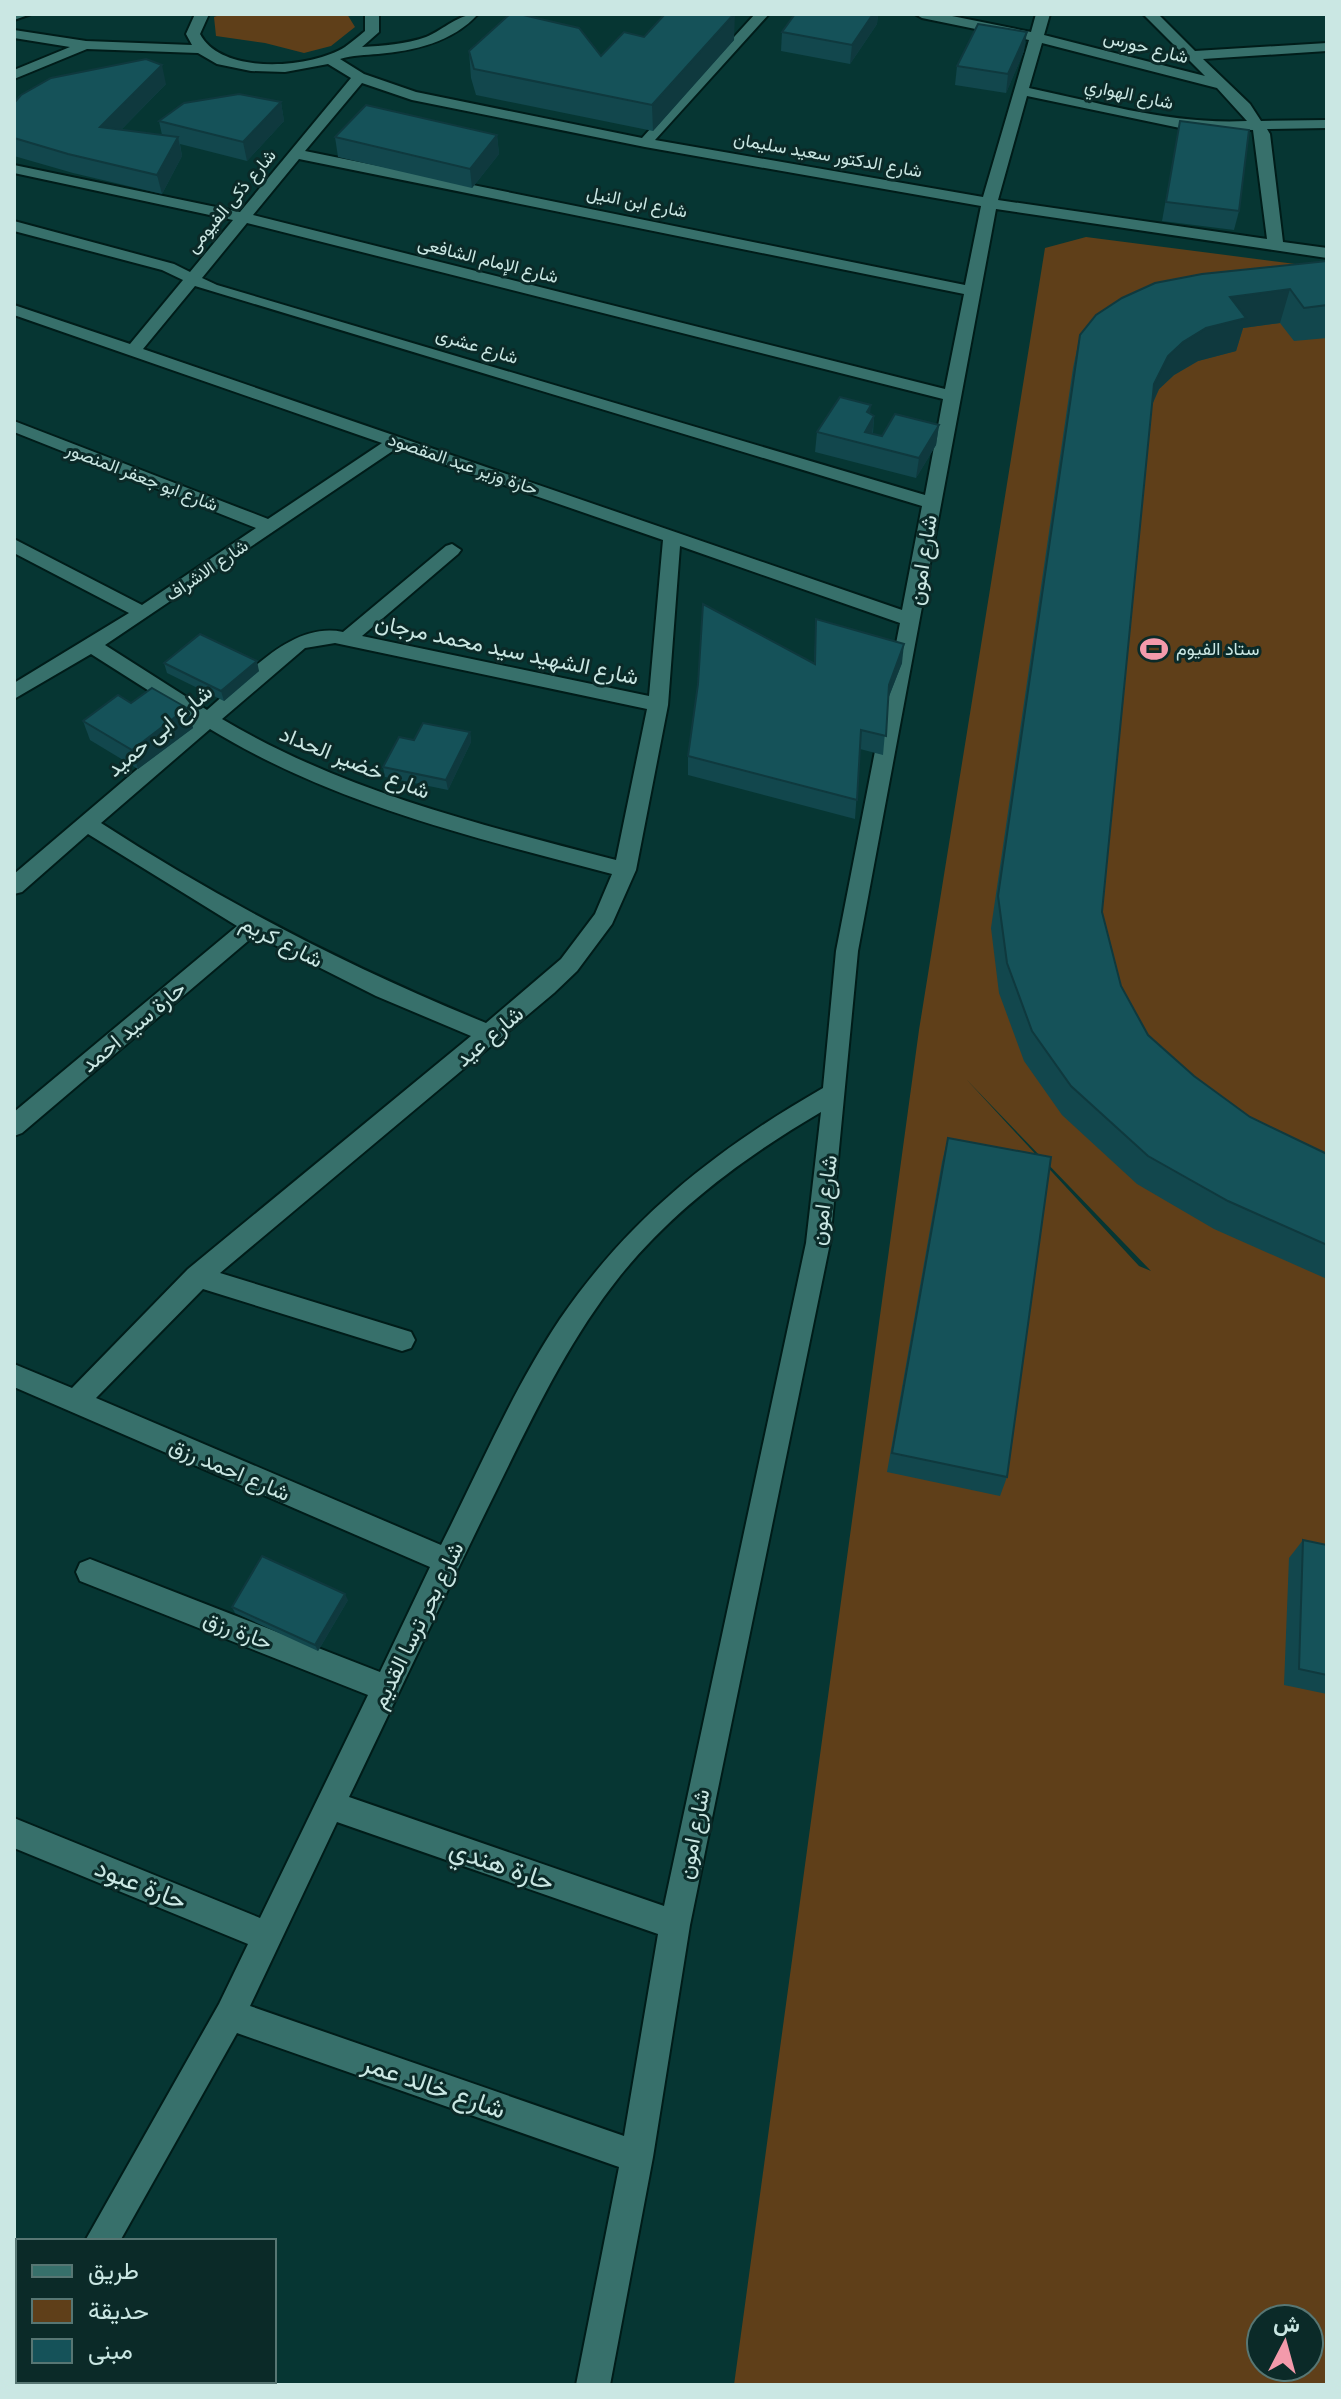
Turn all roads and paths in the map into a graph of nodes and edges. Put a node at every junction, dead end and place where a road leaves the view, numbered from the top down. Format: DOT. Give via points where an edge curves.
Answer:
graph roads {
  1 [pos="24,14"];
  2 [pos="202,14"];
  3 [pos="372,14"];
  4 [pos="471,14"];
  5 [pos="762,14"];
  6 [pos="922,14"];
  7 [pos="1150,14"];
  8 [pos="14,16"];
  9 [pos="1039,26"];
  10 [pos="14,34"];
  11 [pos="86,45"];
  12 [pos="1327,47"];
  13 [pos="201,49"];
  14 [pos="351,52"];
  15 [pos="1193,55"];
  16 [pos="332,60"];
  17 [pos="14,75"];
  18 [pos="359,77"];
  19 [pos="1220,84"];
  20 [pos="1020,90"];
  21 [pos="1257,123"];
  22 [pos="1327,124"];
  23 [pos="645,143"];
  24 [pos="296,154"];
  25 [pos="14,169"];
  26 [pos="989,203"];
  27 [pos="242,218"];
  28 [pos="14,226"];
  29 [pos="1276,247"];
  30 [pos="1327,253"];
  31 [pos="193,278"];
  32 [pos="971,291"];
  33 [pos="14,310"];
  34 [pos="134,350"];
  35 [pos="951,396"];
  36 [pos="14,426"];
  37 [pos="396,441"];
  38 [pos="931,503"];
  39 [pos="271,527"];
  40 [pos="672,537"];
  41 [pos="14,545"];
  42 [pos="452,550"];
  43 [pos="143,613"];
  44 [pos="912,620"];
  45 [pos="346,640"];
  46 [pos="91,645"];
  47 [pos="14,692"];
  48 [pos="658,705"];
  49 [pos="210,720"];
  50 [pos="86,823"];
  51 [pos="625,870"];
  52 [pos="14,886"];
  53 [pos="251,926"];
  54 [pos="491,1035"];
  55 [pos="835,1093"];
  56 [pos="14,1126"];
  57 [pos="197,1277"];
  58 [pos="402,1340"];
  59 [pos="14,1375"];
  60 [pos="74,1403"];
  61 [pos="447,1561"];
  62 [pos="90,1572"];
  63 [pos="386,1688"];
  64 [pos="330,1805"];
  65 [pos="14,1833"];
  66 [pos="675,1925"];
  67 [pos="267,1936"];
  68 [pos="230,2015"];
  69 [pos="637,2157"];
  70 [pos="103,2239"];
  71 [pos="593,2385"];
  1 -- 8 [label="street"];
  2 -- 13 [label="street" via="193,30"];
  3 -- 14 [label="street" via="372,32"];
  4 -- 14 [label="street" via="453,29 418,43"];
  5 -- 23 [label="street"];
  6 -- 9 [label="street, شارع حورس"];
  7 -- 15 [label="street"];
  9 -- 19 [label="street, شارع حورس"];
  9 -- 20 [label="street, شارع امون"];
  10 -- 11 [label="street"];
  11 -- 13 [label="street"];
  11 -- 17 [label="street"];
  12 -- 15 [label="street"];
  13 -- 16 [label="street" via="224,62 257,69"];
  14 -- 16 [label="street"];
  15 -- 19 [label="street"];
  16 -- 18 [label="street, شارع الدكتور سعيد سليمان"];
  18 -- 23 [label="street, شارع الدكتور سعيد سليمان" via="412,96"];
  18 -- 24 [label="street, شارع ذكى الفيومى"];
  19 -- 21 [label="street"];
  20 -- 21 [label="street, شارع الهواري" via="1189,125"];
  20 -- 26 [label="street, شارع امون"];
  21 -- 22 [label="street, شارع الهواري"];
  21 -- 29 [label="street" via="1267,145"];
  23 -- 26 [label="street, شارع الدكتور سعيد سليمان"];
  24 -- 27 [label="street, شارع ذكى الفيومى"];
  24 -- 32 [label="street, شارع ابن النيل"];
  25 -- 27 [label="street, شارع الإمام الشافعى"];
  26 -- 29 [label="street, شارع الدكتور سعيد سليمان"];
  26 -- 32 [label="street, شارع امون"];
  27 -- 31 [label="street, شارع ذكى الفيومى"];
  27 -- 35 [label="street, شارع الإمام الشافعى"];
  28 -- 31 [label="street, شارع عشرى"];
  29 -- 30 [label="street, شارع الدكتور سعيد سليمان"];
  31 -- 34 [label="street, شارع ذكى الفيومى"];
  31 -- 38 [label="street, شارع عشرى"];
  32 -- 35 [label="street, شارع امون"];
  33 -- 34 [label="street, حارة وزير عبد المقصود"];
  34 -- 37 [label="street, حارة وزير عبد المقصود"];
  35 -- 38 [label="street, شارع امون"];
  36 -- 39 [label="street, شارع ابو جعفر المنصور"];
  37 -- 39 [label="street, شارع الاشراف"];
  37 -- 40 [label="street, حارة وزير عبد المقصود"];
  38 -- 44 [label="street, شارع امون"];
  39 -- 43 [label="street, شارع الاشراف"];
  40 -- 44 [label="street, حارة وزير عبد المقصود"];
  40 -- 48 [label="street, شارع عيد"];
  41 -- 43 [label="street"];
  42 -- 45 [label="street"];
  43 -- 46 [label="street, شارع الاشراف"];
  44 -- 55 [label="street, شارع امون" via="847,951"];
  45 -- 48 [label="street, شارع الشهيد سيد محمد مرجان"];
  45 -- 49 [label="street, شارع ابى حميد" via="322,636 298,643"];
  46 -- 47 [label="street, شارع الاشراف"];
  46 -- 49 [label="street, شارع خضير الحداد"];
  48 -- 51 [label="street, شارع عيد"];
  49 -- 50 [label="street, شارع ابى حميد"];
  49 -- 51 [label="street, شارع خضير الحداد" via="256,748 363,796"];
  50 -- 52 [label="street, شارع ابى حميد"];
  50 -- 53 [label="street, شارع كريم"];
  51 -- 54 [label="street, شارع عيد" via="604,918 578,954"];
  53 -- 54 [label="street, شارع كريم" via="393,995"];
  53 -- 56 [label="street, حارة سيد احمد"];
  54 -- 57 [label="street, شارع عيد"];
  55 -- 61 [label="street, شارع بحر ترسا القديم" via="716,1168 612,1268 568,1328 530,1395"];
  55 -- 66 [label="street, شارع امون" via="818,1243"];
  57 -- 58 [label="street"];
  57 -- 60 [label="street, شارع عيد"];
  59 -- 60 [label="street, شارع احمد رزق"];
  60 -- 61 [label="street, شارع احمد رزق"];
  61 -- 63 [label="street, شارع بحر ترسا القديم"];
  62 -- 63 [label="street, حارة رزق"];
  63 -- 64 [label="street, شارع بحر ترسا القديم"];
  64 -- 66 [label="street, حارة هندي"];
  64 -- 67 [label="street, شارع بحر ترسا القديم"];
  65 -- 67 [label="street, حارة عبود"];
  66 -- 69 [label="street, شارع امون"];
  67 -- 68 [label="street, شارع بحر ترسا القديم"];
  68 -- 69 [label="street, شارع خالد عمر"];
  68 -- 70 [label="street, شارع بحر ترسا القديم"];
  69 -- 71 [label="street, شارع امون"];
}
